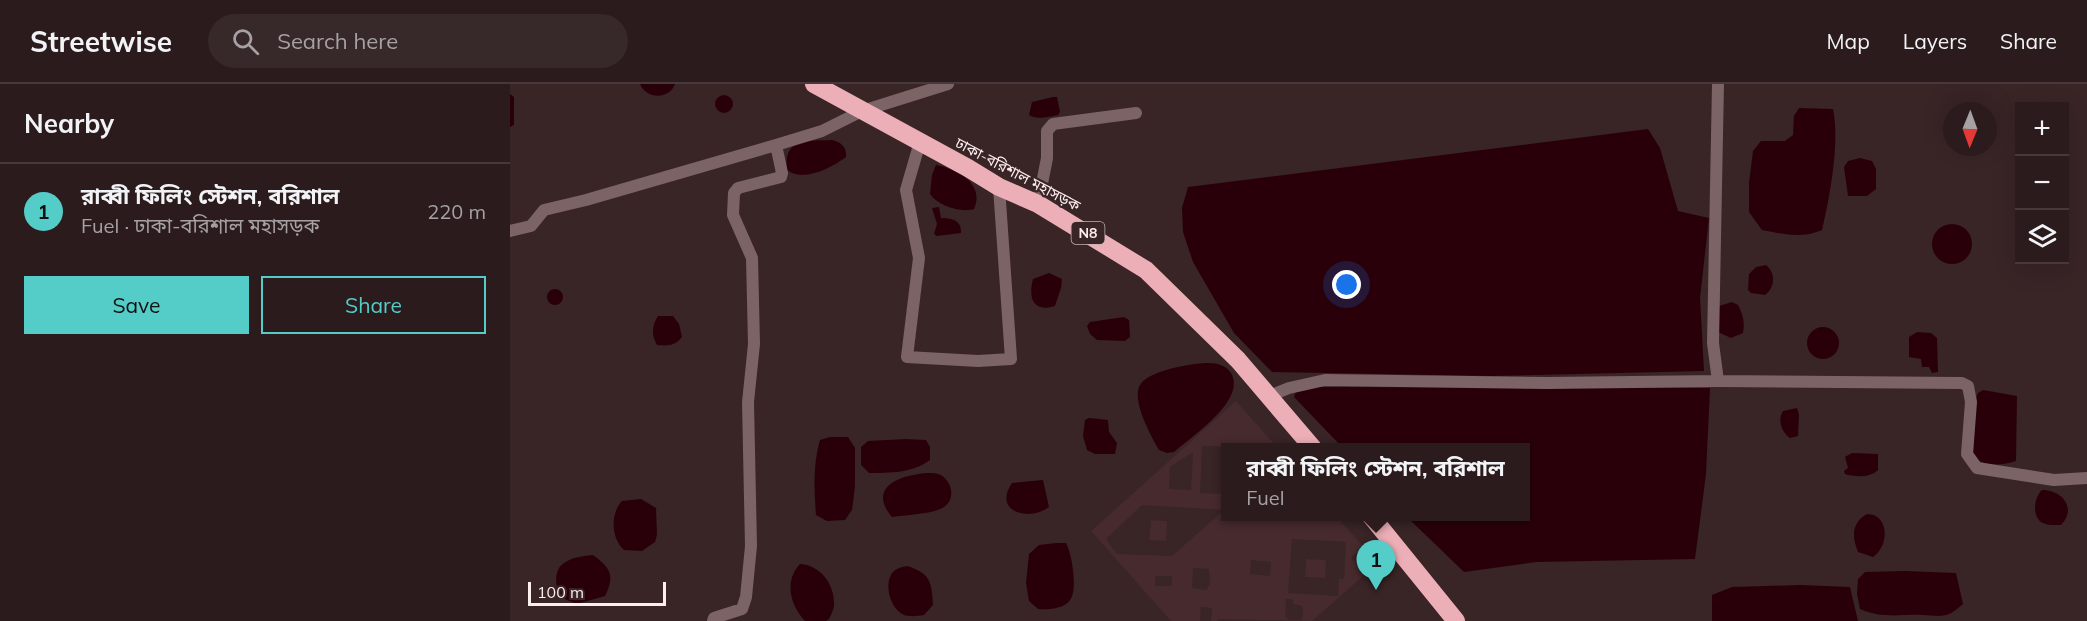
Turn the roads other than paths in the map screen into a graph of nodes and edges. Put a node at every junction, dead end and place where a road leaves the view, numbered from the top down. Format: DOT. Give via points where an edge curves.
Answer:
graph roads {
  1 [pos="814,84"];
  2 [pos="948,84"];
  3 [pos="1718,84"];
  4 [pos="862,111"];
  5 [pos="1136,113"];
  6 [pos="920,142"];
  7 [pos="776,145"];
  8 [pos="999,187"];
  9 [pos="1038,204"];
  10 [pos="510,231"];
  11 [pos="1718,381"];
  12 [pos="1269,396"];
  13 [pos="1310,443"];
  14 [pos="2087,478"];
  15 [pos="1375,521"];
  16 [pos="713,621"];
  17 [pos="1456,621"];
  1 -- 4 [label="highway, ঢাকা-বরিশাল মহাসড়ক / N8"];
  2 -- 4 [label="street"];
  3 -- 11 [label="street" via="1713,343"];
  4 -- 6 [label="highway, ঢাকা-বরিশাল মহাসড়ক / N8"];
  4 -- 7 [label="street" via="822,131"];
  5 -- 9 [label="street" via="1053,124 1047,131 1047,158"];
  6 -- 8 [label="highway, ঢাকা-বরিশাল মহাসড়ক / N8"];
  6 -- 8 [label="street" via="906,190 919,258 907,357 1011,359"];
  7 -- 10 [label="street" via="544,210 531,226"];
  7 -- 16 [label="street" via="781,177 738,188 734,193 733,215 752,258 754,344 748,402 751,546 742,609"];
  8 -- 9 [label="highway, ঢাকা-বরিশাল মহাসড়ক / N8"];
  9 -- 12 [label="highway, ঢাকা-বরিশাল মহাসড়ক / N8" via="1146,270"];
  11 -- 12 [label="street" via="1325,380"];
  11 -- 14 [label="street" via="1962,383 1968,386 1971,402 1967,454 1977,468 2054,480"];
  12 -- 13 [label="highway, ঢাকা-বরিশাল মহাসড়ক / N8"];
  15 -- 17 [label="highway"];
}
